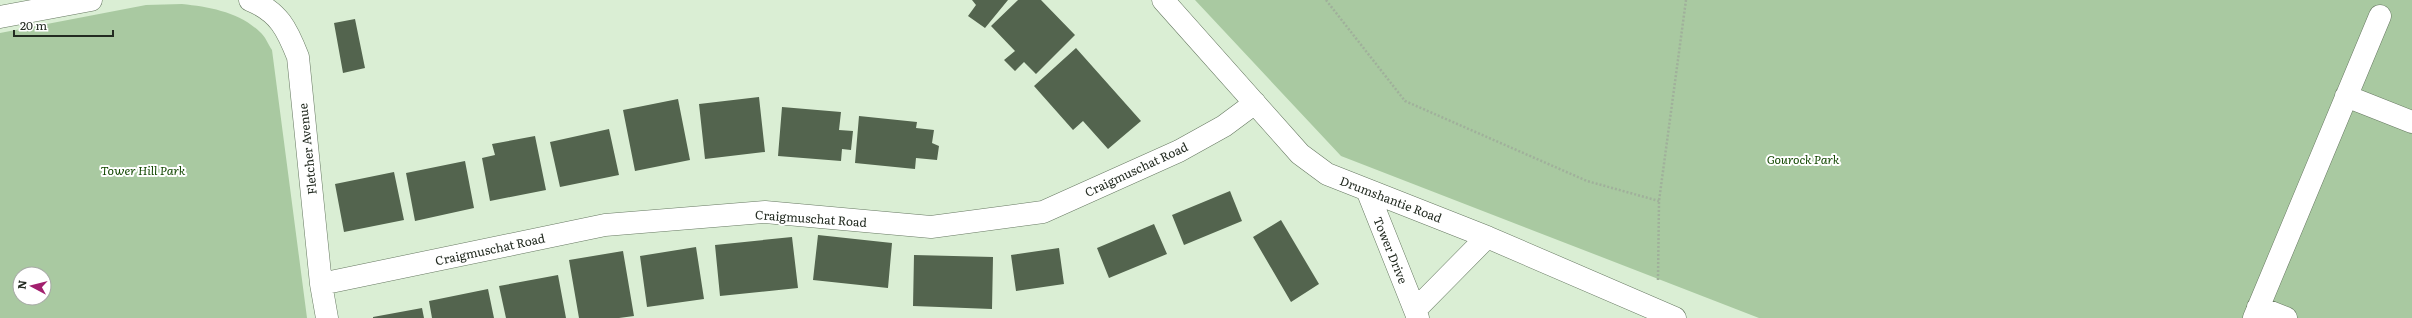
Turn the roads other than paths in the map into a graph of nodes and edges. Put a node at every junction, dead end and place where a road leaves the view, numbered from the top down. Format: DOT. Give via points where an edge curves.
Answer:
graph roads {
  1 [pos="91,0"];
  2 [pos="250,0"];
  3 [pos="1163,0"];
  4 [pos="2380,16"];
  5 [pos="0,17"];
  6 [pos="2346,96"];
  7 [pos="1255,103"];
  8 [pos="2412,122"];
  9 [pos="1367,190"];
  10 [pos="1487,237"];
  11 [pos="321,284"];
  12 [pos="2256,312"];
  13 [pos="1417,314"];
  14 [pos="1666,314"];
  15 [pos="327,318"];
  16 [pos="2286,318"];
  1 -- 5 [label="street"];
  2 -- 11 [label="street, Fletcher Avenue" via="261,4 278,17 290,35 298,57"];
  3 -- 7 [label="street, Drumshantie Road"];
  4 -- 6 [label="street"];
  6 -- 8 [label="street"];
  6 -- 12 [label="street"];
  7 -- 9 [label="street, Drumshantie Road" via="1300,154 1327,174"];
  7 -- 11 [label="street, Craigmuschat Road" via="1224,126 1179,151 1043,212 931,227 765,212 605,225"];
  9 -- 10 [label="street, Drumshantie Road"];
  9 -- 13 [label="street, Tower Drive"];
  10 -- 13 [label="street, Tower Drive"];
  10 -- 14 [label="street, Drumshantie Road"];
  11 -- 15 [label="street, Fletcher Avenue"];
  12 -- 16 [label="street"];
}
